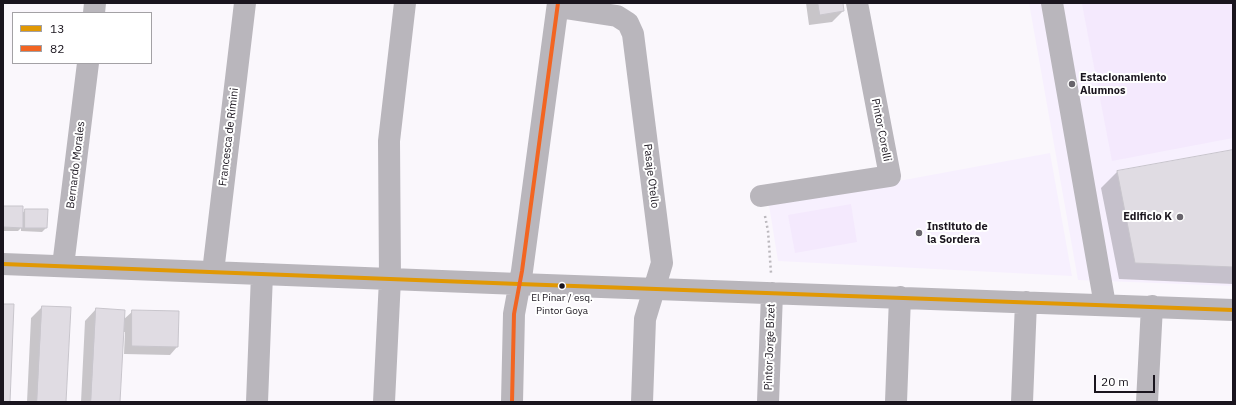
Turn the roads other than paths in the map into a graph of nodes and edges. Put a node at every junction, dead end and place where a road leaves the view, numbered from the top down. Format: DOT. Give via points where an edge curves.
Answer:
graph roads {
  1 [pos="245,3"];
  2 [pos="405,3"];
  3 [pos="857,3"];
  4 [pos="1052,3"];
  5 [pos="558,5"];
  6 [pos="88,64"];
  7 [pos="761,196"];
  8 [pos="3,264"];
  9 [pos="63,266"];
  10 [pos="213,272"];
  11 [pos="262,274"];
  12 [pos="390,279"];
  13 [pos="520,284"];
  14 [pos="654,289"];
  15 [pos="772,293"];
  16 [pos="900,297"];
  17 [pos="1026,302"];
  18 [pos="1105,305"];
  19 [pos="1152,306"];
  20 [pos="1233,310"];
  21 [pos="257,402"];
  22 [pos="384,402"];
  23 [pos="512,402"];
  24 [pos="642,402"];
  25 [pos="768,402"];
  26 [pos="896,402"];
  27 [pos="1022,402"];
  28 [pos="1147,402"];
  1 -- 10 [label="street, Francesca de Rímini"];
  2 -- 12 [label="street" via="389,141"];
  3 -- 7 [label="street, Pintor Corelli" via="890,176"];
  4 -- 18 [label="street"];
  5 -- 13 [label="street"];
  5 -- 14 [label="street, Pasaje Otello" via="618,16 631,27 662,263"];
  6 -- 9 [label="street, Bernardo Morales"];
  8 -- 9 [label="street"];
  9 -- 10 [label="street"];
  10 -- 11 [label="street"];
  11 -- 12 [label="street"];
  11 -- 21 [label="street"];
  12 -- 13 [label="street"];
  12 -- 22 [label="street"];
  13 -- 14 [label="street"];
  13 -- 23 [label="street" via="514,314"];
  14 -- 15 [label="street"];
  14 -- 24 [label="street, Pasaje Otello" via="645,319"];
  15 -- 16 [label="street"];
  15 -- 25 [label="street, Pintor Jorge Bizet"];
  16 -- 17 [label="street"];
  16 -- 26 [label="street"];
  17 -- 18 [label="street"];
  17 -- 27 [label="street"];
  18 -- 19 [label="street"];
  19 -- 20 [label="street"];
  19 -- 28 [label="street"];
}
